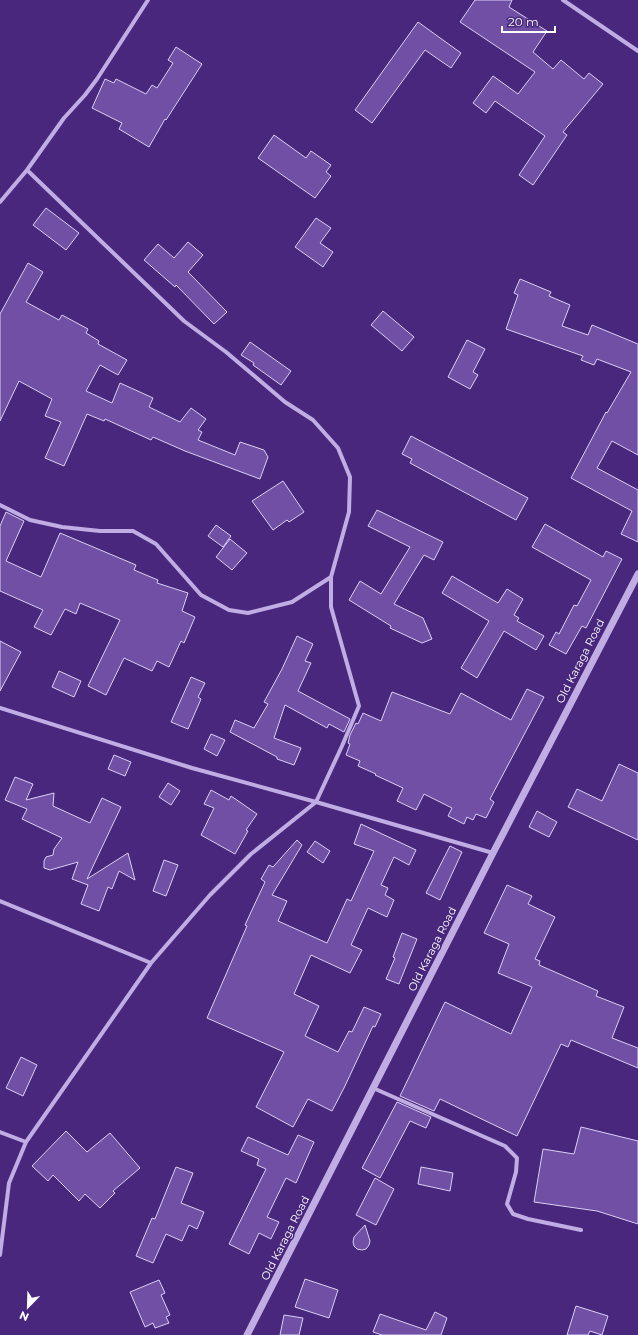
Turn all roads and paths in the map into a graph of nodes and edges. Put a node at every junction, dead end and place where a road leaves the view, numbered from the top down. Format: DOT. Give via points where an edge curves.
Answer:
graph roads {
  1 [pos="148,0"];
  2 [pos="563,0"];
  3 [pos="638,51"];
  4 [pos="27,170"];
  5 [pos="0,202"];
  6 [pos="0,505"];
  7 [pos="638,574"];
  8 [pos="331,577"];
  9 [pos="0,708"];
  10 [pos="316,802"];
  11 [pos="493,853"];
  12 [pos="0,901"];
  13 [pos="151,962"];
  14 [pos="373,1088"];
  15 [pos="0,1132"];
  16 [pos="26,1142"];
  17 [pos="581,1230"];
  18 [pos="0,1255"];
  19 [pos="247,1335"];
  1 -- 4 [label="street" via="97,79 64,118"];
  2 -- 3 [label="street"];
  4 -- 5 [label="street"];
  4 -- 8 [label="street" via="184,321 226,352 285,402 313,420 338,448 350,477 349,512"];
  6 -- 8 [label="street" via="30,520 62,527 133,531 156,544 201,595 229,610 248,613 292,602"];
  7 -- 11 [label="street, Old Karaga Road"];
  8 -- 10 [label="street" via="331,607 359,706"];
  9 -- 10 [label="street" via="192,768"];
  10 -- 11 [label="street"];
  10 -- 13 [label="street" via="251,854 210,895"];
  11 -- 14 [label="street, Old Karaga Road"];
  12 -- 13 [label="street"];
  13 -- 16 [label="street"];
  14 -- 17 [label="street" via="505,1146 517,1158 507,1204 514,1214"];
  14 -- 19 [label="street, Old Karaga Road"];
  15 -- 16 [label="street"];
  16 -- 18 [label="street" via="9,1183"];
}
